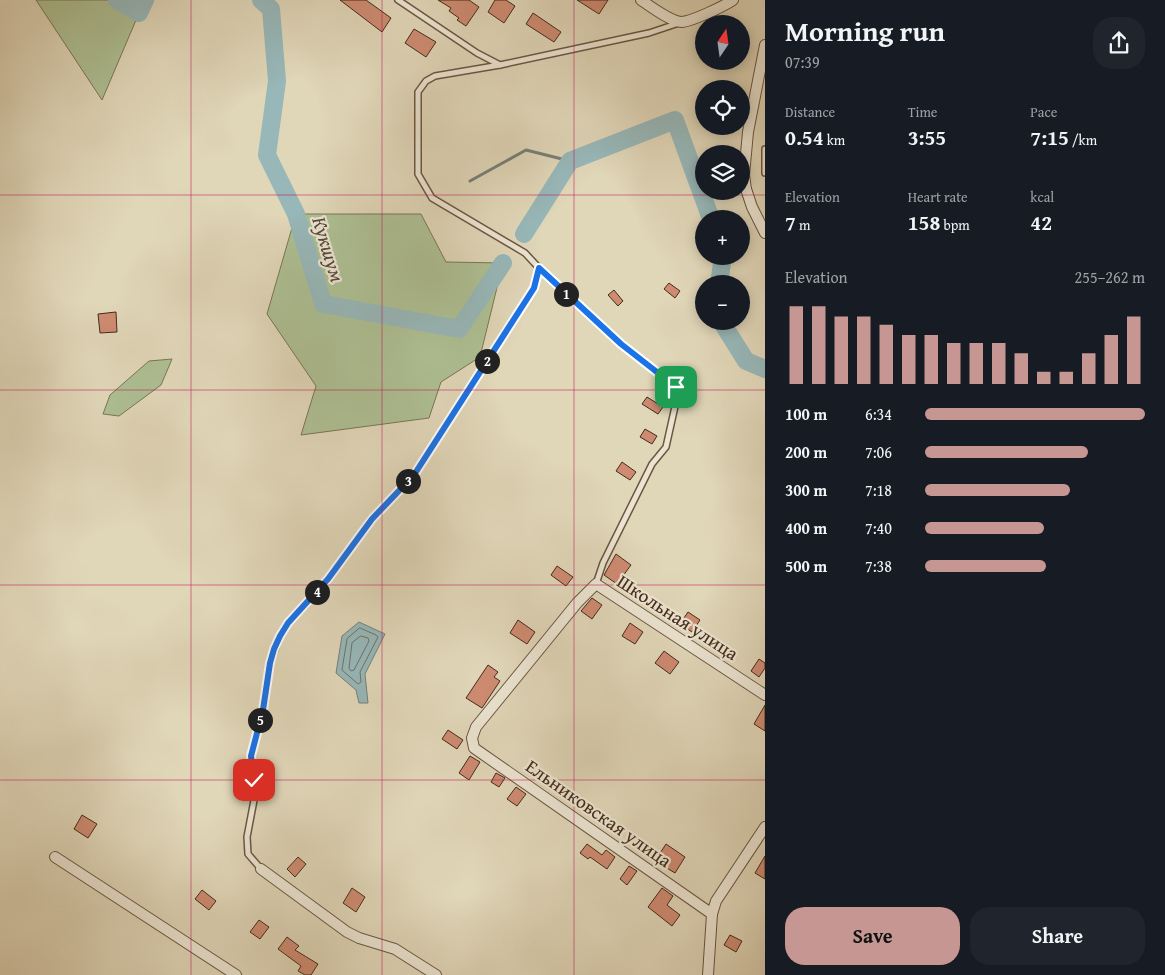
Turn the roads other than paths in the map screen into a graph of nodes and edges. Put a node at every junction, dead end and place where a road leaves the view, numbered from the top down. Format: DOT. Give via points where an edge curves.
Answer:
graph roads {
  1 [pos="398,0"];
  2 [pos="641,0"];
  3 [pos="733,0"];
  4 [pos="682,22"];
  5 [pos="765,45"];
  6 [pos="500,65"];
  7 [pos="765,149"];
  8 [pos="765,173"];
  9 [pos="765,233"];
  10 [pos="539,268"];
  11 [pos="596,584"];
  12 [pos="765,695"];
  13 [pos="765,827"];
  14 [pos="55,857"];
  15 [pos="261,869"];
  16 [pos="712,914"];
  17 [pos="236,975"];
  18 [pos="436,975"];
  19 [pos="708,975"];
  1 -- 6 [label="lane"];
  2 -- 4 [label="street"];
  3 -- 4 [label="street"];
  4 -- 6 [label="lane" via="650,33"];
  5 -- 9 [label="street" via="744,175 752,208"];
  6 -- 10 [label="lane" via="435,76 426,81 418,92 418,174 432,198 525,253"];
  7 -- 8 [label="lane"];
  10 -- 11 [label="lane" via="621,344 676,387 678,393 666,447 652,464 603,563"];
  10 -- 15 [label="lane" via="534,288 414,475 372,519 280,636 270,663 263,710 251,756 255,795 247,838 248,854"];
  11 -- 12 [label="street, Школьная улица"];
  11 -- 16 [label="street, Ельниковская улица" via="576,603 476,727 472,738 474,748"];
  13 -- 16 [label="street" via="716,901"];
  14 -- 17 [label="street"];
  15 -- 18 [label="street" via="347,932 395,949"];
  16 -- 19 [label="street"];
}
